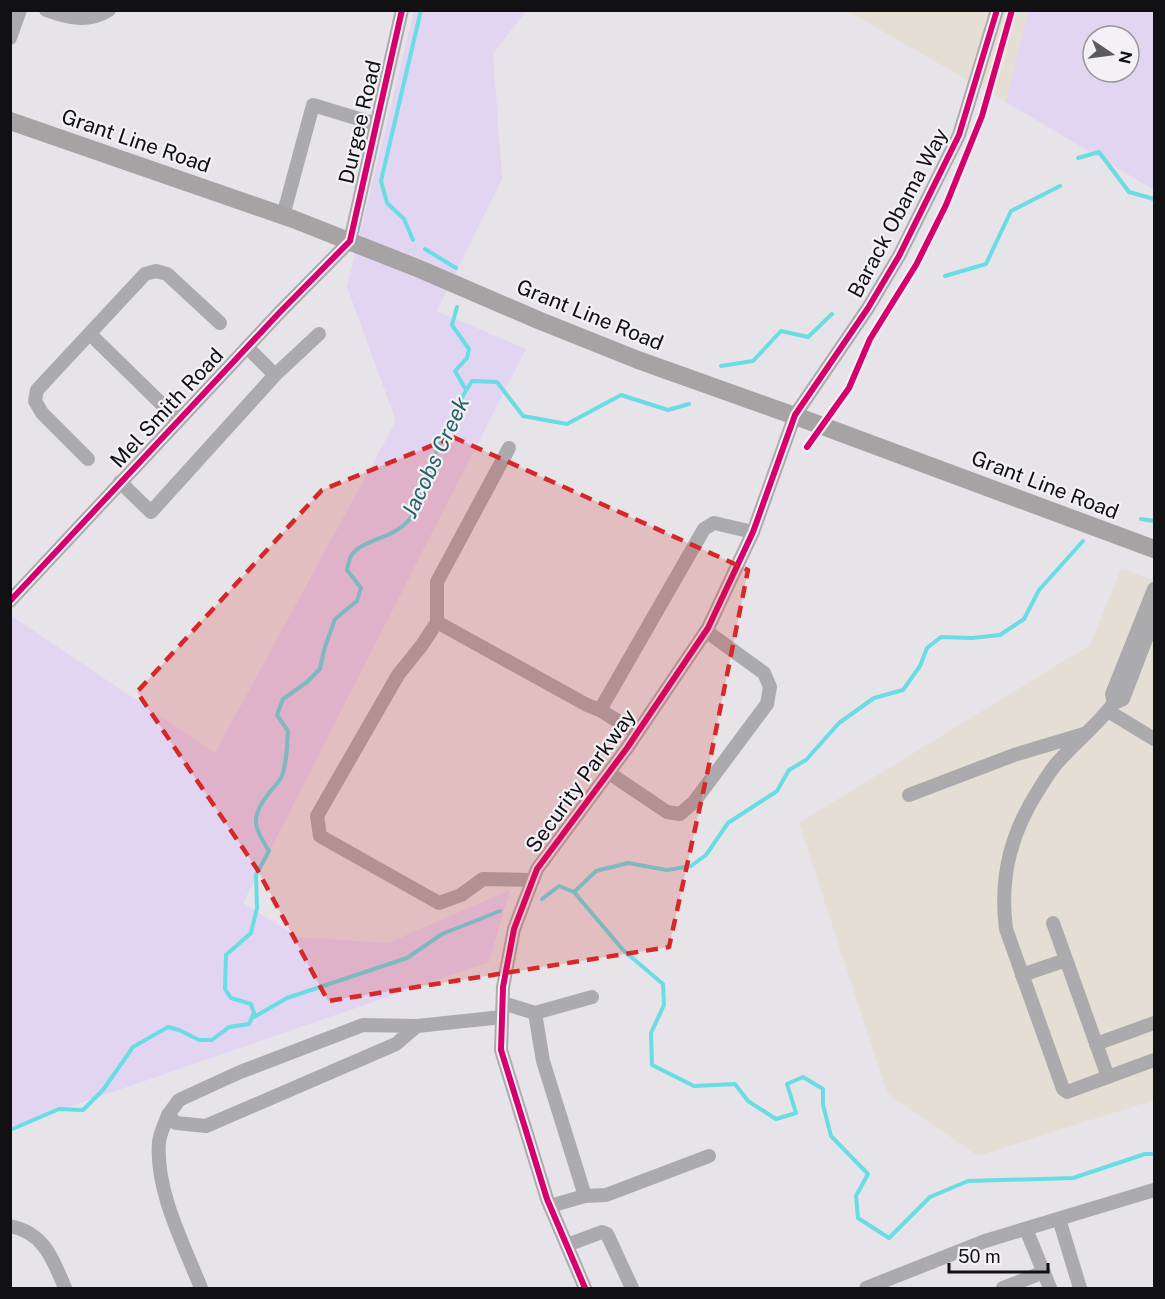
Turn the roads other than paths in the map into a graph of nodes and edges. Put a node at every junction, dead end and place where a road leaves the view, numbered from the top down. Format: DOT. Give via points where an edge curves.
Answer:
graph roads {
  1 [pos="20,10"];
  2 [pos="46,10"];
  3 [pos="109,10"];
  4 [pos="402,10"];
  5 [pos="997,10"];
  6 [pos="10,38"];
  7 [pos="10,121"];
  8 [pos="376,124"];
  9 [pos="283,216"];
  10 [pos="350,242"];
  11 [pos="220,323"];
  12 [pos="90,334"];
  13 [pos="319,334"];
  14 [pos="247,347"];
  15 [pos="275,375"];
  16 [pos="795,415"];
  17 [pos="178,420"];
  18 [pos="509,448"];
  19 [pos="88,459"];
  20 [pos="120,482"];
  21 [pos="753,532"];
  22 [pos="1155,549"];
  23 [pos="1155,589"];
  24 [pos="10,601"];
  25 [pos="1155,618"];
  26 [pos="436,622"];
  27 [pos="706,631"];
  28 [pos="1111,707"];
  29 [pos="600,710"];
  30 [pos="638,733"];
  31 [pos="1086,733"];
  32 [pos="1155,739"];
  33 [pos="609,773"];
  34 [pos="909,795"];
  35 [pos="533,880"];
  36 [pos="1053,923"];
  37 [pos="1066,960"];
  38 [pos="1022,975"];
  39 [pos="592,997"];
  40 [pos="502,1010"];
  41 [pos="535,1013"];
  42 [pos="1155,1023"];
  43 [pos="417,1026"];
  44 [pos="1096,1044"];
  45 [pos="1155,1060"];
  46 [pos="1108,1077"];
  47 [pos="168,1115"];
  48 [pos="709,1156"];
  49 [pos="1155,1190"];
  50 [pos="585,1196"];
  51 [pos="550,1206"];
  52 [pos="1059,1219"];
  53 [pos="10,1226"];
  54 [pos="1026,1229"];
  55 [pos="567,1245"];
  56 [pos="1044,1272"];
  57 [pos="65,1288"];
  58 [pos="201,1288"];
  59 [pos="585,1288"];
  60 [pos="632,1288"];
  61 [pos="866,1288"];
  62 [pos="1003,1288"];
  63 [pos="1050,1288"];
  64 [pos="1080,1288"];
  1 -- 6 [label="street"];
  2 -- 3 [label="street" via="81,20"];
  4 -- 8 [label="street, Durgee Road"];
  5 -- 16 [label="street, Barack Obama Way" via="959,135 904,246 868,308"];
  7 -- 9 [label="main road, Grant Line Road"];
  8 -- 9 [label="street" via="313,105"];
  8 -- 10 [label="street, Durgee Road"];
  9 -- 10 [label="main road, Grant Line Road"];
  10 -- 14 [label="street, Mel Smith Road"];
  10 -- 16 [label="main road, Grant Line Road" via="638,360"];
  11 -- 12 [label="street" via="167,274 156,271 145,274"];
  12 -- 17 [label="street"];
  12 -- 19 [label="street" via="38,390 36,401 42,413"];
  13 -- 15 [label="street"];
  14 -- 15 [label="street"];
  14 -- 17 [label="street, Mel Smith Road"];
  15 -- 20 [label="street" via="151,512"];
  16 -- 21 [label="street, Security Parkway"];
  16 -- 22 [label="main road, Grant Line Road"];
  17 -- 20 [label="street, Mel Smith Road"];
  18 -- 26 [label="street" via="437,582"];
  20 -- 24 [label="street, Mel Smith Road"];
  21 -- 27 [label="street, Security Parkway"];
  21 -- 29 [label="street" via="714,523 704,529"];
  23 -- 28 [label="street" via="1112,694"];
  25 -- 28 [label="street" via="1123,699"];
  26 -- 29 [label="street"];
  26 -- 35 [label="street" via="398,675 317,816 320,836 439,903 461,895 483,879"];
  27 -- 30 [label="street, Security Parkway"];
  27 -- 33 [label="street" via="764,673 770,687 767,704 694,802 680,813 667,812"];
  28 -- 31 [label="street"];
  28 -- 32 [label="street"];
  29 -- 30 [label="street"];
  30 -- 33 [label="street, Security Parkway"];
  31 -- 34 [label="street" via="1014,755"];
  31 -- 38 [label="street" via="1055,765 1025,810 1005,871 1006,929"];
  33 -- 35 [label="street, Security Parkway" via="537,869"];
  35 -- 40 [label="street, Security Parkway" via="514,928"];
  36 -- 37 [label="street"];
  37 -- 38 [label="street"];
  37 -- 44 [label="street"];
  38 -- 46 [label="street" via="1063,1089 1067,1092"];
  39 -- 41 [label="street"];
  40 -- 41 [label="street"];
  40 -- 43 [label="street"];
  40 -- 51 [label="street, Security Parkway" via="501,1050"];
  41 -- 50 [label="street" via="543,1061"];
  42 -- 44 [label="street"];
  43 -- 47 [label="street" via="363,1025 189,1095 179,1100"];
  43 -- 47 [label="street" via="396,1044 206,1126 176,1123"];
  44 -- 46 [label="street"];
  45 -- 46 [label="street"];
  47 -- 58 [label="street" via="159,1141 162,1180"];
  48 -- 50 [label="street" via="606,1195"];
  49 -- 52 [label="street"];
  50 -- 51 [label="street"];
  51 -- 55 [label="street, Security Parkway"];
  52 -- 54 [label="street"];
  52 -- 64 [label="street"];
  53 -- 57 [label="street" via="43,1244"];
  54 -- 56 [label="street"];
  54 -- 61 [label="street"];
  55 -- 59 [label="street, Security Parkway"];
  55 -- 60 [label="street" via="602,1232 607,1234"];
  56 -- 62 [label="street"];
  56 -- 63 [label="street"];
}
